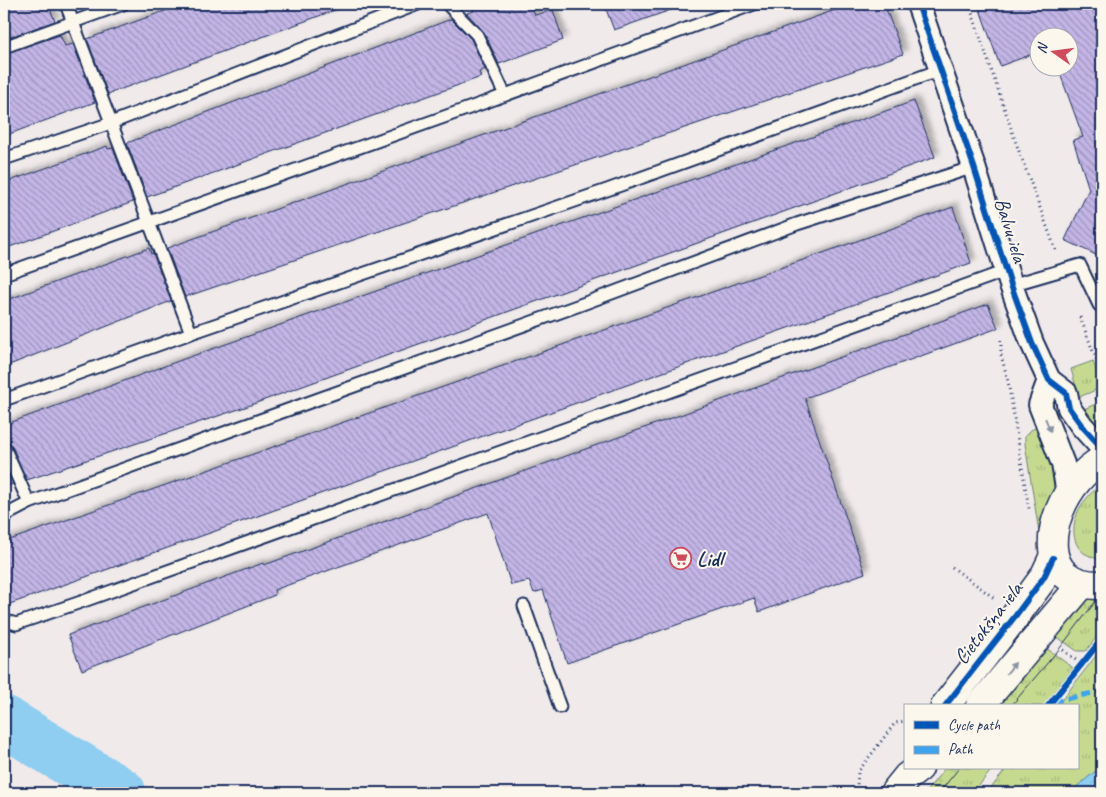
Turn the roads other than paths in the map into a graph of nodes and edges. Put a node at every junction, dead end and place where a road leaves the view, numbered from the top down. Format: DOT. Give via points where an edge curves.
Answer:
graph roads {
  1 [pos="66,4"];
  2 [pos="123,4"];
  3 [pos="418,4"];
  4 [pos="447,4"];
  5 [pos="754,4"];
  6 [pos="918,4"];
  7 [pos="74,21"];
  8 [pos="4,47"];
  9 [pos="940,70"];
  10 [pos="506,95"];
  11 [pos="111,123"];
  12 [pos="4,159"];
  13 [pos="974,167"];
  14 [pos="149,222"];
  15 [pos="4,274"];
  16 [pos="1009,278"];
  17 [pos="1102,306"];
  18 [pos="191,333"];
  19 [pos="1049,380"];
  20 [pos="4,400"];
  21 [pos="4,448"];
  22 [pos="1102,448"];
  23 [pos="1102,460"];
  24 [pos="1068,494"];
  25 [pos="30,503"];
  26 [pos="4,516"];
  27 [pos="1053,558"];
  28 [pos="1092,584"];
  29 [pos="524,606"];
  30 [pos="4,620"];
  31 [pos="946,704"];
  32 [pos="982,704"];
  33 [pos="560,707"];
  1 -- 7 [label="lane"];
  2 -- 7 [label="lane"];
  3 -- 11 [label="lane"];
  4 -- 10 [label="lane" via="477,35"];
  5 -- 10 [label="lane"];
  6 -- 9 [label="street, Balvu iela"];
  7 -- 8 [label="lane"];
  7 -- 11 [label="lane"];
  9 -- 13 [label="street, Balvu iela"];
  9 -- 18 [label="lane" via="607,190"];
  10 -- 14 [label="lane"];
  11 -- 12 [label="lane"];
  11 -- 14 [label="lane"];
  13 -- 16 [label="street, Balvu iela"];
  13 -- 25 [label="lane" via="798,224"];
  14 -- 15 [label="lane"];
  14 -- 18 [label="lane"];
  16 -- 17 [label="lane" via="1080,265"];
  16 -- 19 [label="street, Balvu iela" via="1032,344"];
  16 -- 30 [label="lane" via="90,599 16,624"];
  18 -- 20 [label="lane"];
  19 -- 22 [label="street, Balvu iela" via="1066,393 1069,408"];
  19 -- 24 [label="street, one-way" via="1040,405 1063,464"];
  21 -- 25 [label="lane"];
  23 -- 24 [label="street" via="1088,470"];
  24 -- 27 [label="street" via="1056,525"];
  25 -- 26 [label="lane"];
  27 -- 28 [label="street" via="1069,579"];
  27 -- 31 [label="street, Cietokšņa iela" via="1022,608"];
  32 -- 28 [label="street, one-way"];
  29 -- 33 [label="lane"];
}
